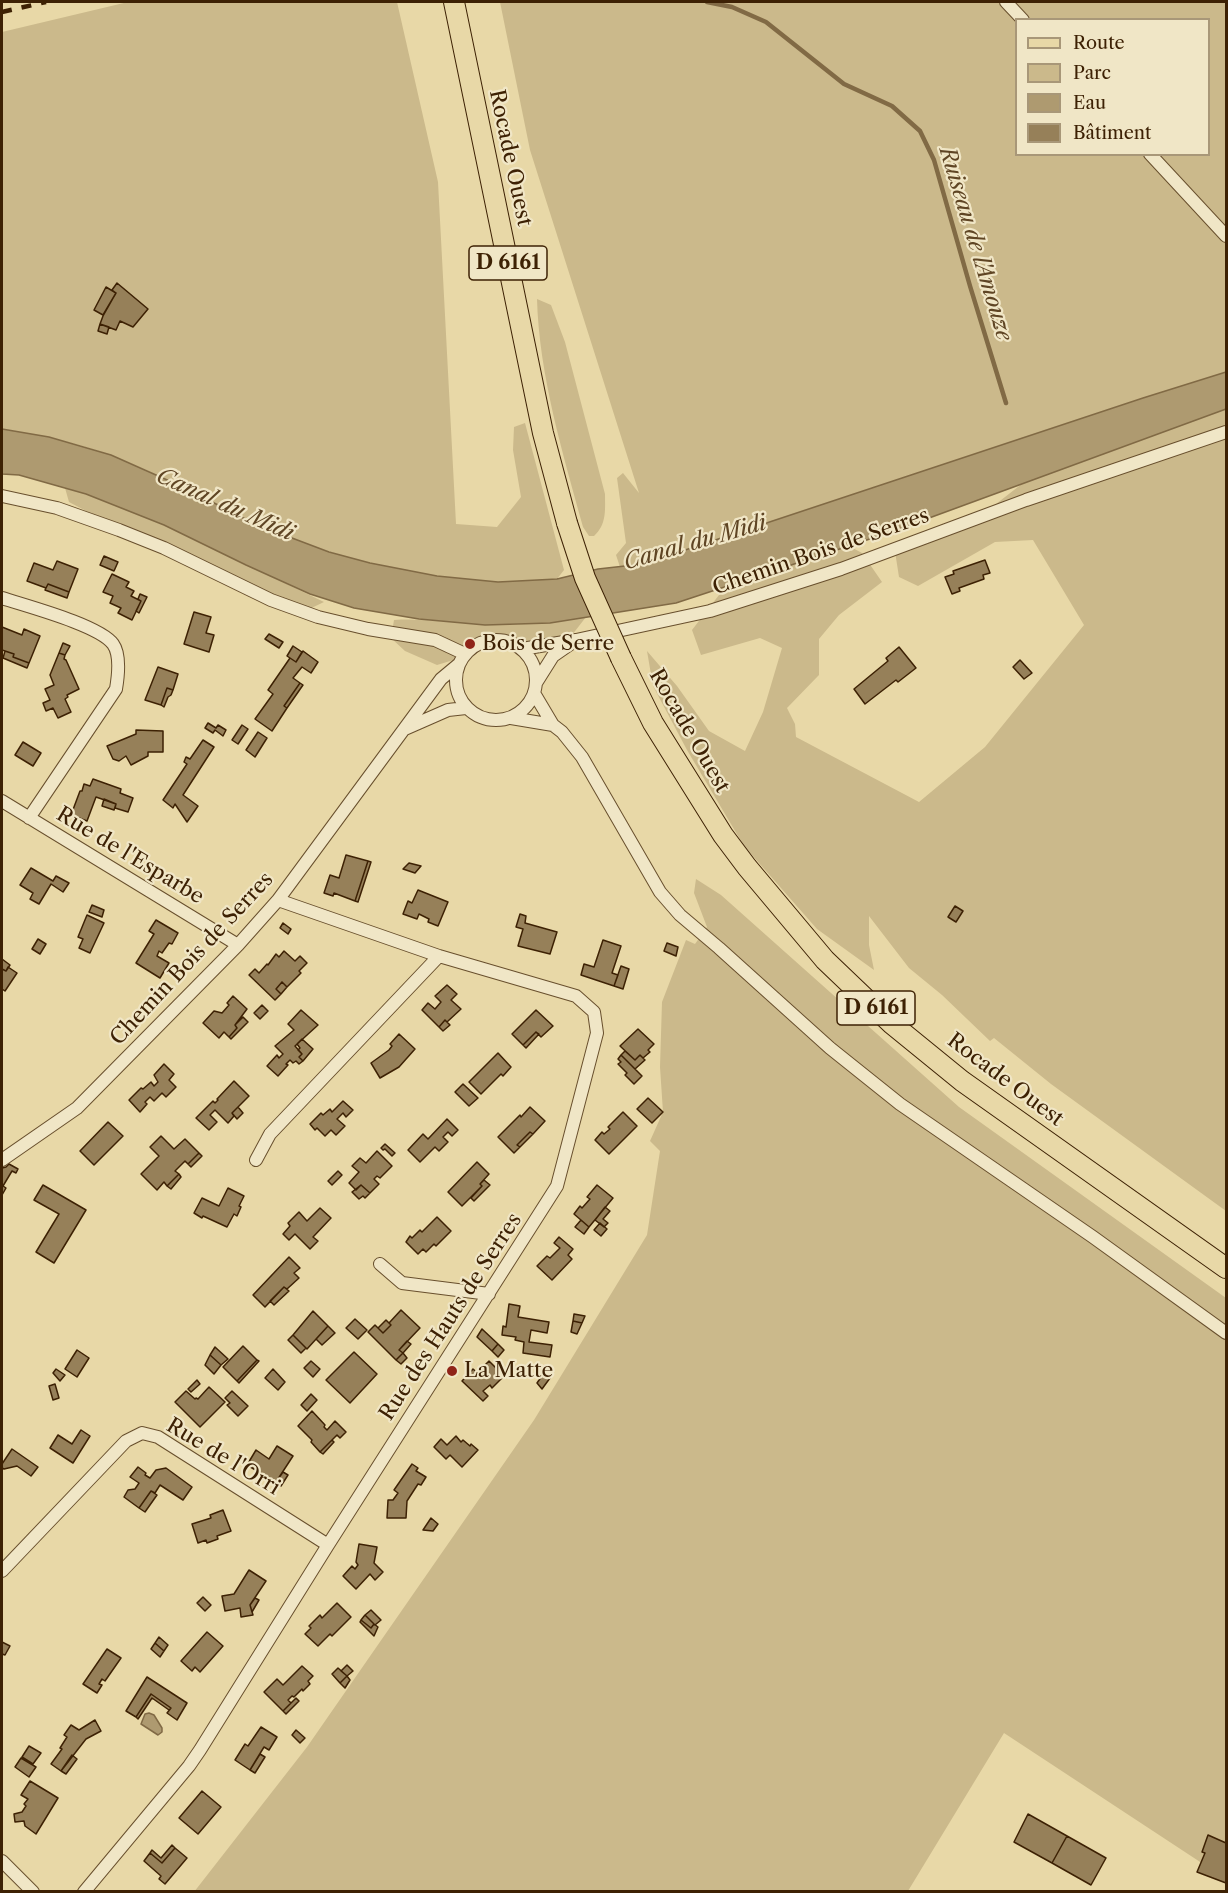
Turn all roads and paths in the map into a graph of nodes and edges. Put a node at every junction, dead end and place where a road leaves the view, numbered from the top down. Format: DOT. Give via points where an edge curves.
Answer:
graph roads {
  1 [pos="454,2"];
  2 [pos="1006,2"];
  3 [pos="1021,18"];
  4 [pos="1152,156"];
  5 [pos="1227,236"];
  6 [pos="1227,432"];
  7 [pos="2,495"];
  8 [pos="2,598"];
  9 [pos="576,639"];
  10 [pos="522,650"];
  11 [pos="462,659"];
  12 [pos="536,688"];
  13 [pos="466,708"];
  14 [pos="511,718"];
  15 [pos="554,725"];
  16 [pos="406,728"];
  17 [pos="2,801"];
  18 [pos="29,818"];
  19 [pos="278,900"];
  20 [pos="238,945"];
  21 [pos="439,956"];
  22 [pos="2,1160"];
  23 [pos="256,1160"];
  24 [pos="380,1264"];
  25 [pos="1227,1268"];
  26 [pos="489,1294"];
  27 [pos="1227,1333"];
  28 [pos="328,1545"];
  29 [pos="2,1571"];
  30 [pos="2,1861"];
  31 [pos="33,1892"];
  32 [pos="84,1892"];
  1 -- 25 [label="main road, Rocade Ouest / D 6161, bridge" via="543,433 567,523 585,578 653,723 723,835 781,909 825,960 892,1024 962,1081"];
  2 -- 3 [label="street"];
  4 -- 5 [label="street"];
  6 -- 9 [label="street, Chemin Bois de Serres" via="1026,500 841,569 710,611"];
  7 -- 11 [label="street" via="57,508 119,530 271,600 318,617 435,640 454,648"];
  8 -- 18 [label="street" via="90,628 113,644 119,667 116,690"];
  9 -- 10 [label="street, Chemin Bois de Serres"];
  9 -- 12 [label="street, Chemin Bois de Serres" via="553,656"];
  10 -- 11 [label="street" via="511,643 486,641"];
  10 -- 12 [label="street" via="535,671"];
  11 -- 13 [label="street" via="456,687"];
  11 -- 16 [label="street, Chemin Bois de Serres" via="441,679"];
  12 -- 14 [label="street" via="530,703"];
  12 -- 15 [label="street"];
  13 -- 14 [label="street" via="487,720"];
  13 -- 16 [label="street" via="448,710"];
  14 -- 15 [label="street"];
  15 -- 27 [label="street" via="582,757 660,892 680,915 830,1048 900,1104"];
  16 -- 19 [label="street, Chemin Bois de Serres"];
  17 -- 18 [label="street, Rue de l'Esparbe"];
  18 -- 20 [label="street, Rue de l'Esparbe"];
  19 -- 20 [label="street, Chemin Bois de Serres"];
  19 -- 21 [label="street, Rue des Hauts de Serres"];
  20 -- 22 [label="street, Chemin Bois de Serres" via="77,1108"];
  21 -- 23 [label="street" via="270,1134"];
  21 -- 26 [label="street, Rue des Hauts de Serres" via="576,996 594,1012 597,1033 557,1186"];
  24 -- 26 [label="street" via="402,1283"];
  26 -- 28 [label="street, Rue des Hauts de Serres"];
  28 -- 29 [label="street, Rue de l'Orri" via="158,1437 142,1433 126,1441"];
  28 -- 32 [label="street, Rue des Hauts de Serres" via="189,1766"];
  30 -- 31 [label="street"];
}
